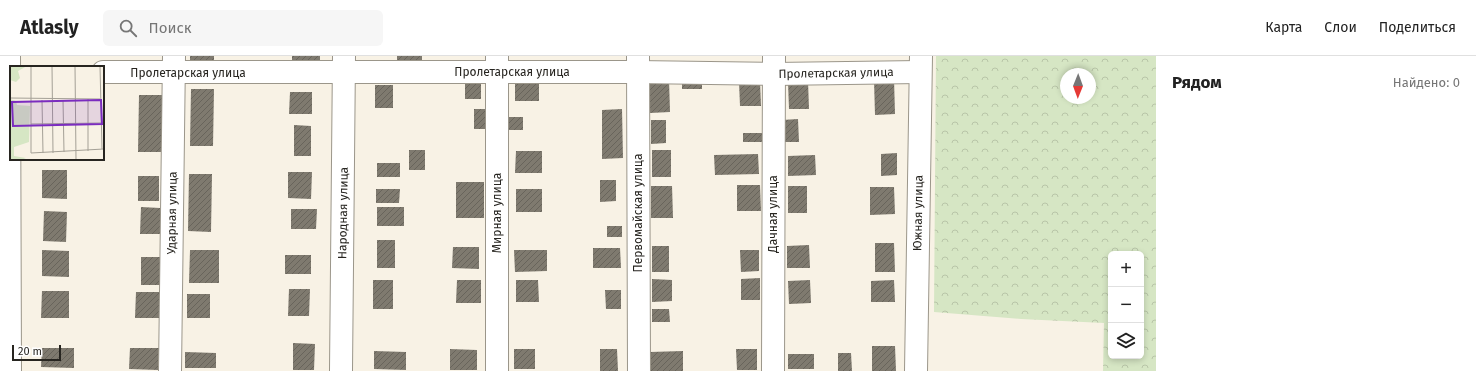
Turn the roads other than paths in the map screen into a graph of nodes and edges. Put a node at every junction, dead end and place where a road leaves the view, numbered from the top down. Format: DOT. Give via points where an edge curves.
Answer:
graph roads {
  1 [pos="345,64"];
  2 [pos="497,64"];
  3 [pos="638,64"];
  4 [pos="920,64"];
  5 [pos="174,65"];
  6 [pos="774,65"];
  7 [pos="10,66"];
  8 [pos="104,72"];
  9 [pos="5,103"];
  10 [pos="10,371"];
  11 [pos="170,371"];
  12 [pos="341,371"];
  13 [pos="497,371"];
  14 [pos="639,371"];
  15 [pos="773,371"];
  16 [pos="916,371"];
  1 -- 2 [label="street, Пролетарская улица"];
  1 -- 5 [label="street, Пролетарская улица"];
  1 -- 12 [label="street, Народная улица"];
  2 -- 3 [label="street, Пролетарская улица"];
  2 -- 13 [label="street, Мирная улица"];
  3 -- 6 [label="street, Пролетарская улица"];
  3 -- 14 [label="street, Первомайская улица"];
  4 -- 6 [label="street, Пролетарская улица"];
  4 -- 16 [label="street, Южная улица"];
  5 -- 8 [label="street, Пролетарская улица"];
  5 -- 11 [label="street, Ударная улица"];
  6 -- 15 [label="street, Дачная улица"];
  7 -- 9 [label="street"];
  9 -- 10 [label="street"];
}
